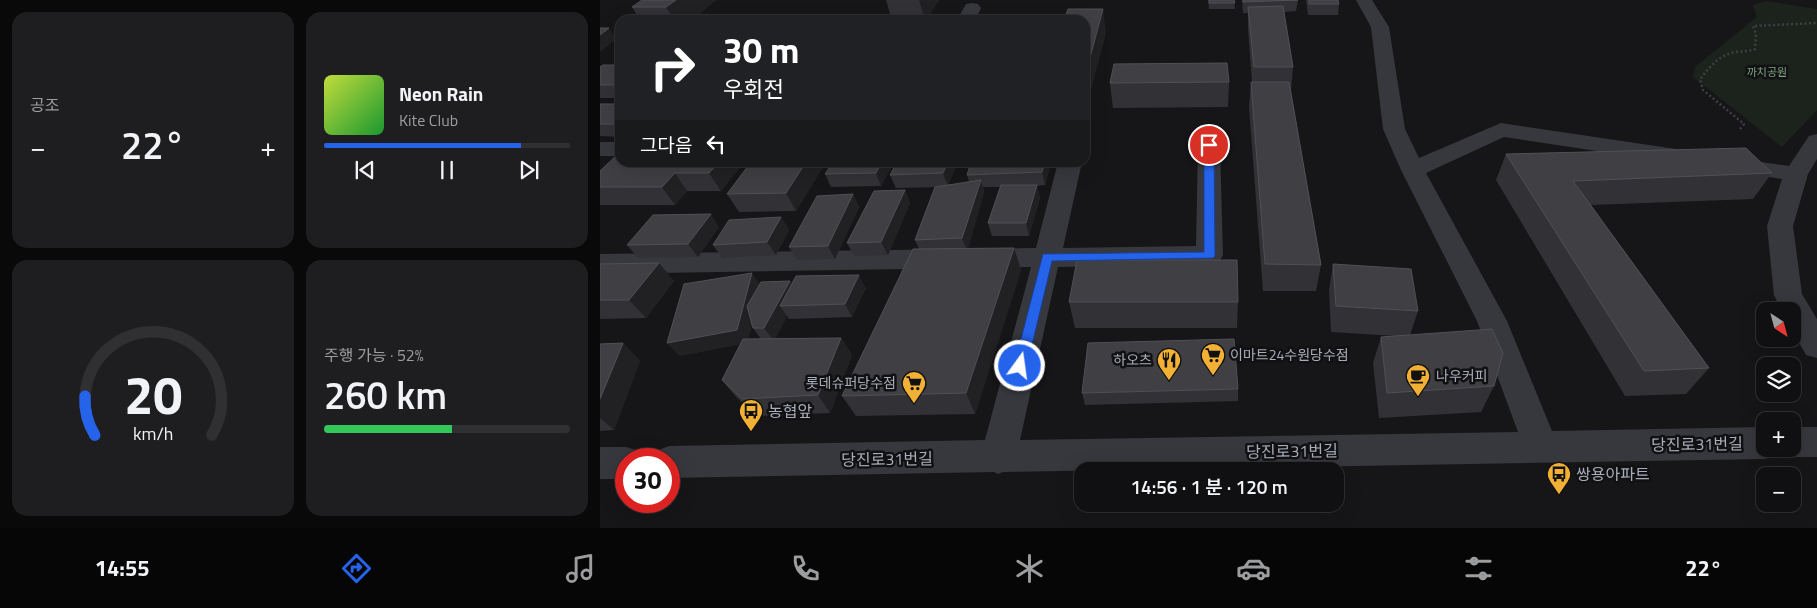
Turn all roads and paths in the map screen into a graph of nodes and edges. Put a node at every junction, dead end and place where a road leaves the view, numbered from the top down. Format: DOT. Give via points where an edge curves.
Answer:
graph roads {
  1 [pos="1364,0"];
  2 [pos="1817,22"];
  3 [pos="1740,129"];
  4 [pos="1817,141"];
  5 [pos="1209,145"];
  6 [pos="600,149"];
  7 [pos="615,156"];
  8 [pos="1069,167"];
  9 [pos="1413,170"];
  10 [pos="1796,174"];
  11 [pos="1047,257"];
  12 [pos="600,264"];
  13 [pos="1817,346"];
  14 [pos="1801,442"];
  15 [pos="1817,442"];
  16 [pos="1756,443"];
  17 [pos="1541,446"];
  18 [pos="998,458"];
  19 [pos="680,462"];
  20 [pos="600,463"];
  21 [pos="615,463"];
  1 -- 9 [label="street" via="1380,26 1394,129"];
  2 -- 3 [label="path" via="1753,26 1755,50 1731,53 1705,71 1700,80 1702,90 1744,124"];
  4 -- 10 [label="street"];
  5 -- 11 [label="street" via="1209,256"];
  6 -- 7 [label="street"];
  8 -- 11 [label="street"];
  9 -- 10 [label="street" via="1501,130"];
  9 -- 17 [label="street" via="1492,321"];
  10 -- 13 [label="street" via="1780,226 1788,295"];
  11 -- 12 [label="street"];
  11 -- 18 [label="street"];
  14 -- 15 [label="street"];
  16 -- 17 [label="street, 당진로31번길"];
  17 -- 18 [label="street, 당진로31번길"];
  18 -- 19 [label="street, 당진로31번길"];
  20 -- 21 [label="street"];
}
